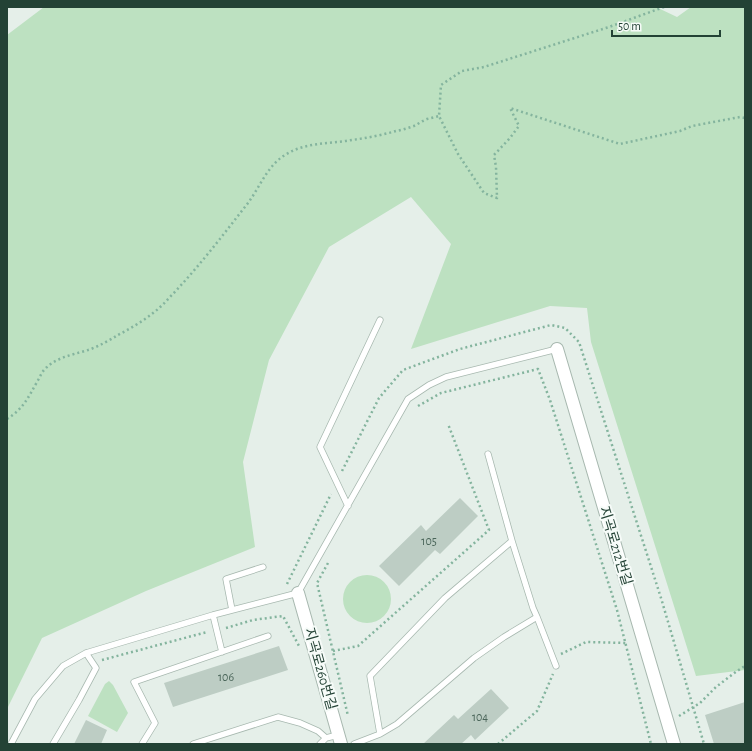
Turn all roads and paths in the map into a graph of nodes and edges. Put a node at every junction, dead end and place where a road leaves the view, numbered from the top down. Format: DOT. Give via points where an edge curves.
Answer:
graph roads {
  1 [pos="664,7"];
  2 [pos="439,116"];
  3 [pos="745,118"];
  4 [pos="380,320"];
  5 [pos="557,348"];
  6 [pos="416,407"];
  7 [pos="7,419"];
  8 [pos="448,424"];
  9 [pos="488,454"];
  10 [pos="337,483"];
  11 [pos="348,506"];
  12 [pos="512,542"];
  13 [pos="330,560"];
  14 [pos="263,567"];
  15 [pos="287,584"];
  16 [pos="298,593"];
  17 [pos="232,610"];
  18 [pos="213,615"];
  19 [pos="538,617"];
  20 [pos="253,620"];
  21 [pos="217,630"];
  22 [pos="268,636"];
  23 [pos="626,643"];
  24 [pos="333,651"];
  25 [pos="222,652"];
  26 [pos="86,653"];
  27 [pos="553,657"];
  28 [pos="93,663"];
  29 [pos="556,666"];
  30 [pos="745,666"];
  31 [pos="693,708"];
  32 [pos="349,721"];
  33 [pos="668,723"];
  34 [pos="380,734"];
  35 [pos="326,738"];
  36 [pos="340,739"];
  37 [pos="11,744"];
  38 [pos="53,744"];
  39 [pos="142,744"];
  40 [pos="193,744"];
  41 [pos="320,744"];
  42 [pos="354,744"];
  43 [pos="498,744"];
  44 [pos="651,744"];
  45 [pos="674,744"];
  46 [pos="704,744"];
  1 -- 2 [label="path" via="484,67 462,71 441,85"];
  2 -- 3 [label="path" via="458,154 484,193 497,198 494,155 519,126 510,108 620,144 692,126"];
  2 -- 7 [label="path" via="396,132 316,144 294,151 276,161 250,201 168,299 135,326 92,349 62,358 46,367 25,403"];
  4 -- 10 [label="lane" via="320,447"];
  5 -- 11 [label="lane" via="446,377 408,399"];
  5 -- 33 [label="street, 지곡로212번길"];
  6 -- 23 [label="path" via="440,393 538,369"];
  8 -- 24 [label="path" via="489,530 358,646"];
  9 -- 12 [label="lane"];
  10 -- 11 [label="lane"];
  10 -- 15 [label="path"];
  10 -- 31 [label="path" via="379,398 403,370 460,348 552,325 565,328 580,342"];
  11 -- 16 [label="lane"];
  12 -- 19 [label="lane"];
  12 -- 34 [label="lane" via="445,598 370,676"];
  13 -- 24 [label="path" via="317,583"];
  14 -- 17 [label="lane" via="226,579"];
  16 -- 17 [label="lane"];
  16 -- 36 [label="street, 지곡로260번길"];
  17 -- 18 [label="lane"];
  18 -- 21 [label="lane"];
  18 -- 26 [label="lane"];
  19 -- 27 [label="lane"];
  19 -- 34 [label="lane" via="474,658 397,724"];
  20 -- 21 [label="path"];
  21 -- 25 [label="lane"];
  21 -- 28 [label="path"];
  22 -- 25 [label="lane"];
  23 -- 27 [label="path" via="586,642"];
  23 -- 44 [label="path"];
  24 -- 32 [label="path"];
  25 -- 39 [label="lane" via="134,682 155,723"];
  26 -- 28 [label="lane"];
  26 -- 37 [label="lane" via="63,666 35,699"];
  27 -- 29 [label="lane"];
  28 -- 38 [label="lane" via="96,668"];
  29 -- 43 [label="path" via="537,711"];
  30 -- 31 [label="path"];
  31 -- 33 [label="path"];
  31 -- 46 [label="path"];
  33 -- 45 [label="street, 지곡로212번길"];
  34 -- 42 [label="lane"];
  35 -- 36 [label="lane"];
  35 -- 40 [label="lane" via="318,731 300,723 278,717"];
  35 -- 41 [label="lane"];
}
